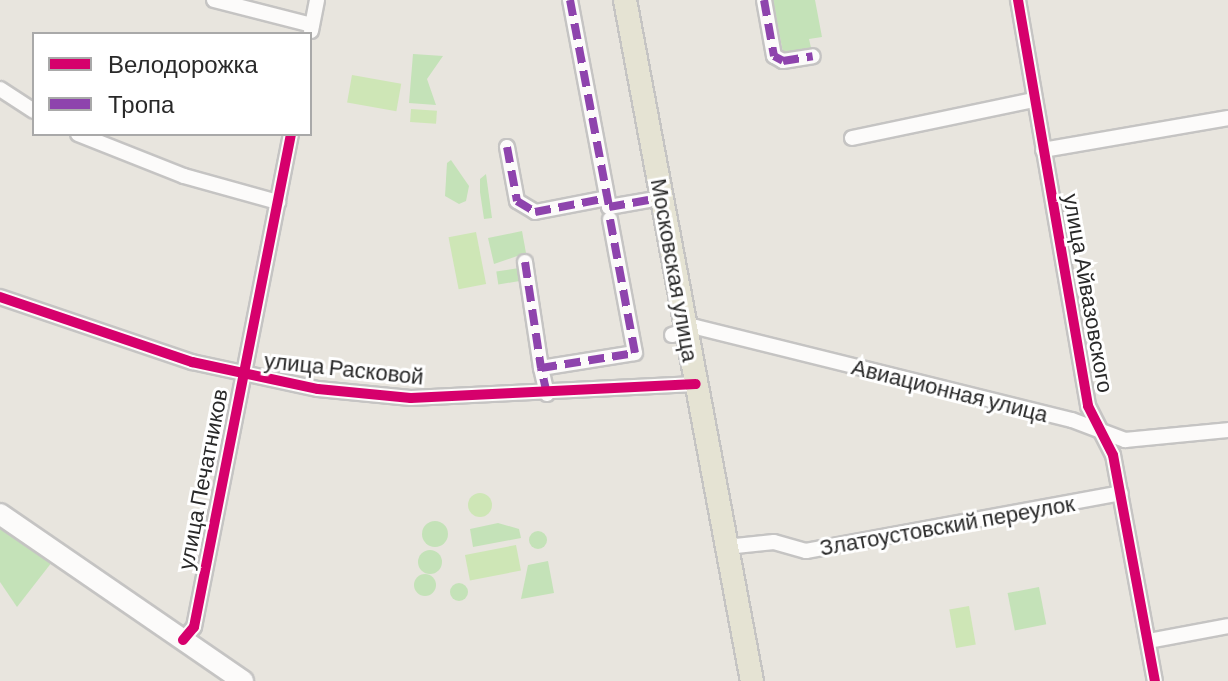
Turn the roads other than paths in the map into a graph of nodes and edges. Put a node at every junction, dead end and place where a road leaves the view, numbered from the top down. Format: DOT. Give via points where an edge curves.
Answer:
graph roads {
  1 [pos="214,0"];
  2 [pos="317,0"];
  3 [pos="570,0"];
  4 [pos="611,0"];
  5 [pos="625,0"];
  6 [pos="764,0"];
  7 [pos="1018,0"];
  8 [pos="311,29"];
  9 [pos="813,56"];
  10 [pos="0,89"];
  11 [pos="1034,100"];
  12 [pos="32,110"];
  13 [pos="1228,118"];
  14 [pos="83,136"];
  15 [pos="291,136"];
  16 [pos="852,138"];
  17 [pos="507,147"];
  18 [pos="1043,150"];
  19 [pos="607,198"];
  20 [pos="648,200"];
  21 [pos="278,202"];
  22 [pos="610,219"];
  23 [pos="525,262"];
  24 [pos="0,297"];
  25 [pos="679,334"];
  26 [pos="541,368"];
  27 [pos="242,376"];
  28 [pos="689,385"];
  29 [pos="547,394"];
  30 [pos="1228,430"];
  31 [pos="1105,434"];
  32 [pos="1121,493"];
  33 [pos="0,514"];
  34 [pos="726,547"];
  35 [pos="1228,626"];
  36 [pos="183,640"];
  37 [pos="1148,641"];
  38 [pos="243,681"];
  39 [pos="737,681"];
  40 [pos="752,681"];
  41 [pos="1155,681"];
  1 -- 8 [label="street"];
  2 -- 8 [label="street"];
  3 -- 19 [label="street"];
  4 -- 20 [label="main road, Московская улица"];
  5 -- 25 [label="main road, Московская улица"];
  6 -- 9 [label="street" via="774,56 783,61"];
  7 -- 11 [label="street, улица Айвазовского"];
  10 -- 12 [label="street"];
  11 -- 16 [label="street"];
  11 -- 18 [label="street, улица Айвазовского"];
  13 -- 18 [label="street"];
  14 -- 21 [label="street" via="184,176"];
  15 -- 21 [label="street, улица Печатников"];
  17 -- 19 [label="street" via="517,201 535,212"];
  18 -- 31 [label="street, улица Айвазовского" via="1088,406"];
  19 -- 20 [label="street" via="609,207"];
  20 -- 25 [label="main road, Московская улица"];
  21 -- 27 [label="street, улица Печатников"];
  22 -- 26 [label="street" via="635,353"];
  23 -- 26 [label="street"];
  24 -- 27 [label="street, улица Расковой" via="103,335"];
  25 -- 28 [label="main road, Московская улица"];
  25 -- 31 [label="street, Авиационная улица" via="696,327 726,334 1072,420"];
  26 -- 29 [label="street"];
  27 -- 29 [label="street, улица Расковой" via="411,398"];
  27 -- 36 [label="street, улица Печатников" via="194,627"];
  28 -- 29 [label="street, улица Расковой"];
  28 -- 34 [label="main road, Московская улица"];
  28 -- 39 [label="main road, Московская улица"];
  30 -- 31 [label="street, Авиационная улица" via="1153,441"];
  31 -- 32 [label="street, улица Айвазовского"];
  32 -- 34 [label="street, Златоустовский переулок" via="806,551 774,542"];
  32 -- 37 [label="street, улица Айвазовского"];
  33 -- 36 [label="street"];
  34 -- 40 [label="main road, Московская улица"];
  35 -- 37 [label="street"];
  36 -- 38 [label="street"];
  37 -- 41 [label="street, улица Айвазовского"];
}
